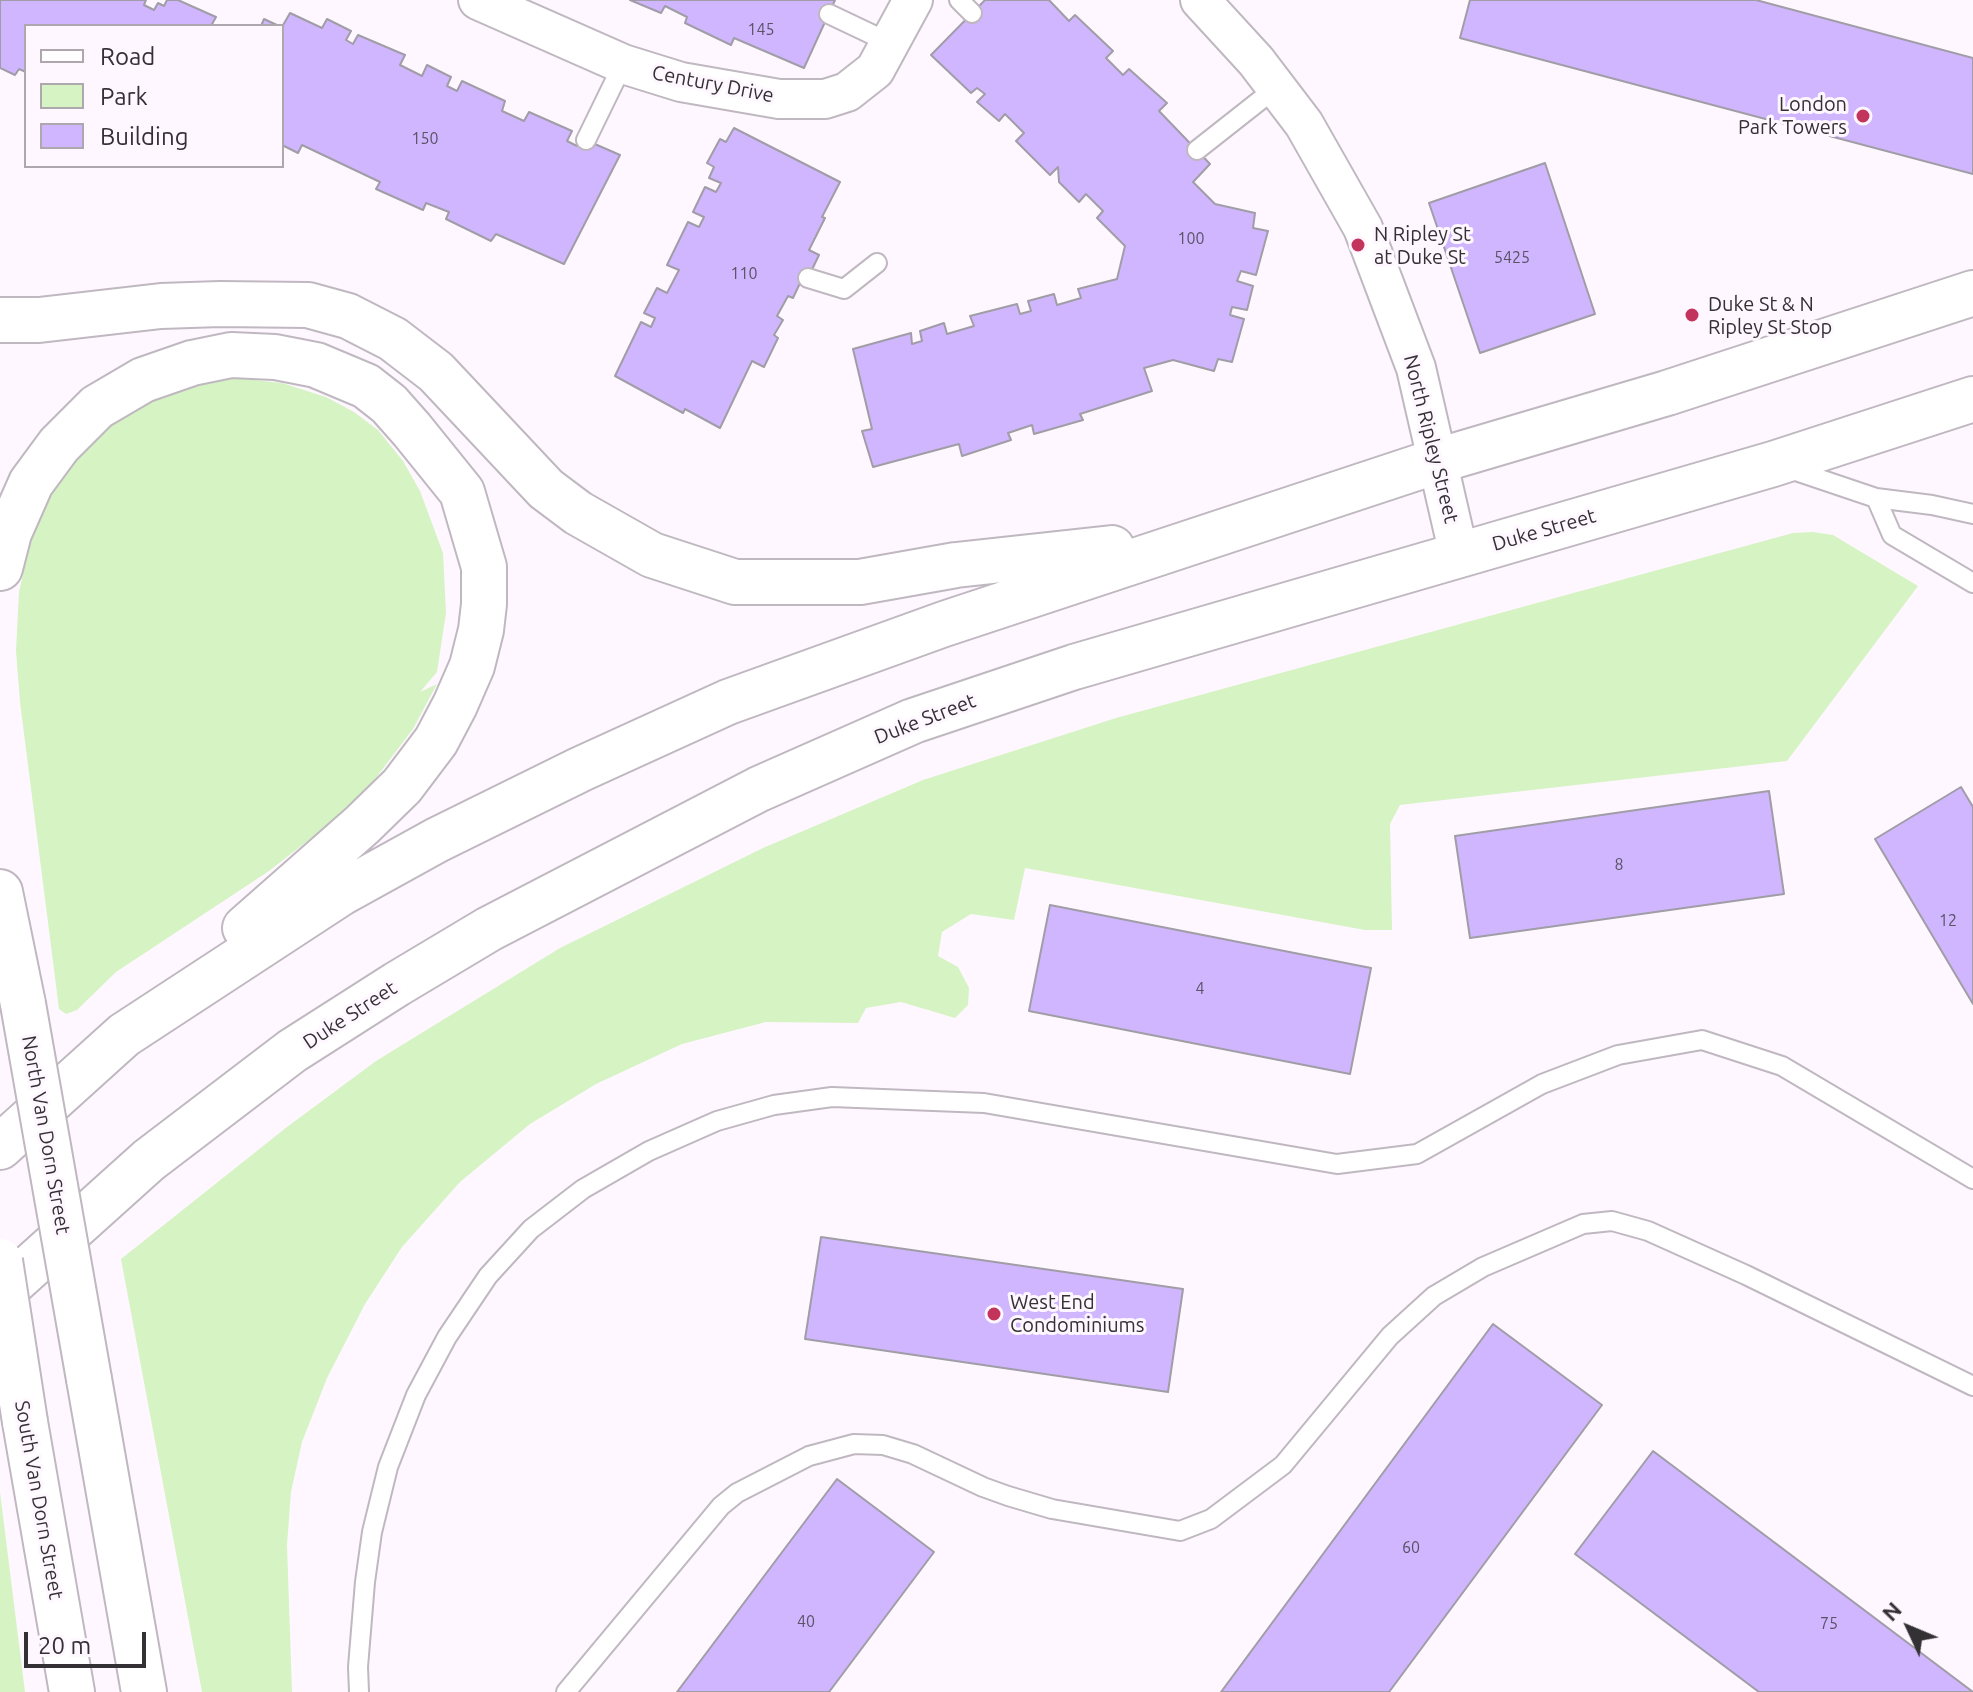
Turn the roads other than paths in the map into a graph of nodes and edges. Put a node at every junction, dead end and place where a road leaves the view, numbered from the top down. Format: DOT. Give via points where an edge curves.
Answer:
graph roads {
  1 [pos="478,0"];
  2 [pos="913,0"];
  3 [pos="1200,0"];
  4 [pos="829,14"];
  5 [pos="890,43"];
  6 [pos="623,64"];
  7 [pos="1277,87"];
  8 [pos="586,140"];
  9 [pos="1197,150"];
  10 [pos="877,263"];
  11 [pos="808,278"];
  12 [pos="1973,293"];
  13 [pos="0,320"];
  14 [pos="1973,399"];
  15 [pos="1437,461"];
  16 [pos="1773,464"];
  17 [pos="1876,498"];
  18 [pos="1973,514"];
  19 [pos="1210,537"];
  20 [pos="1459,555"];
  21 [pos="0,568"];
  22 [pos="1973,583"];
  23 [pos="1,892"];
  24 [pos="124,1035"];
  25 [pos="0,1147"];
  26 [pos="1973,1179"];
  27 [pos="0,1261"];
  28 [pos="0,1294"];
  29 [pos="1973,1386"];
  30 [pos="72,1692"];
  31 [pos="144,1692"];
  32 [pos="359,1692"];
  33 [pos="566,1692"];
  1 -- 6 [label="street, Century Drive"];
  2 -- 5 [label="street, Century Drive"];
  3 -- 7 [label="street, North Ripley Street"];
  4 -- 5 [label="lane"];
  5 -- 6 [label="street, Century Drive" via="875,70 847,92 825,99 744,94"];
  6 -- 8 [label="lane"];
  7 -- 9 [label="lane"];
  7 -- 15 [label="street, North Ripley Street" via="1323,154 1363,228 1416,368"];
  10 -- 11 [label="lane" via="844,289"];
  12 -- 15 [label="main road"];
  13 -- 19 [label="main road" via="220,304 308,305 348,316 393,339 436,372 546,489 578,513 652,555 735,582 860,582 956,565"];
  14 -- 16 [label="main road, Duke Street"];
  15 -- 19 [label="main road"];
  15 -- 20 [label="street, North Ripley Street"];
  16 -- 17 [label="lane"];
  16 -- 20 [label="main road, Duke Street"];
  17 -- 18 [label="lane"];
  17 -- 22 [label="lane" via="1892,535"];
  19 -- 24 [label="main road" via="728,702 581,769 341,893"];
  20 -- 28 [label="main road, Duke Street" via="1074,667 913,721 759,789 489,929 292,1051 149,1160"];
  21 -- 24 [label="main road" via="31,483 97,407 143,380 231,355 316,365 366,386 389,404 462,492 484,567 481,630 472,666 436,741 402,786"];
  23 -- 31 [label="main road, North Van Dorn Street, bridge"];
  24 -- 25 [label="main road"];
  26 -- 32 [label="lane" via="1782,1066 1702,1040 1618,1055 1542,1084 1417,1154 1337,1164 984,1103 832,1097 774,1105 717,1121 649,1151 583,1189 531,1229 488,1276 447,1337 416,1395 372,1532"];
  27 -- 30 [label="main road, South Van Dorn Street, bridge"];
  29 -- 33 [label="lane" via="1648,1231 1612,1221 1583,1224 1483,1267 1434,1296 1390,1336 1283,1465 1211,1519 1180,1531 1023,1501 883,1445 854,1444 809,1456 721,1506"];
}
